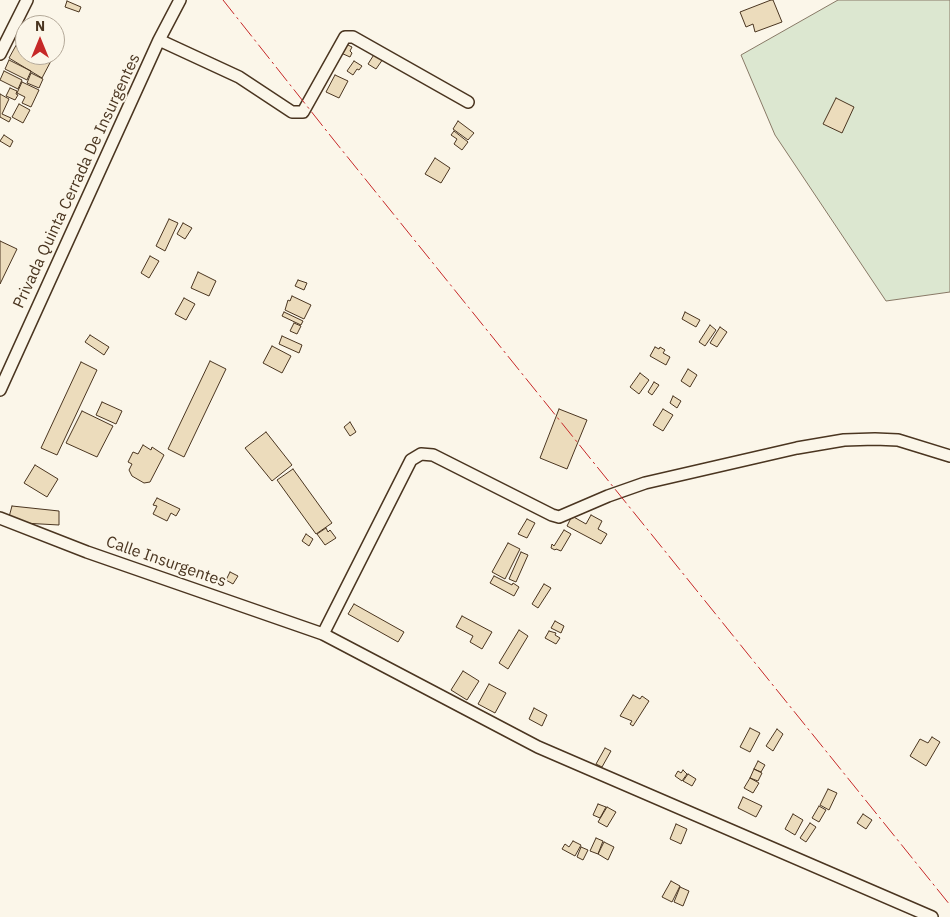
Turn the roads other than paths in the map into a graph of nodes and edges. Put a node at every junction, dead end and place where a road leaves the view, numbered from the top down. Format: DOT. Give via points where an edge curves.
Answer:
graph roads {
  1 [pos="26,0"];
  2 [pos="180,0"];
  3 [pos="159,40"];
  4 [pos="0,54"];
  5 [pos="468,102"];
  6 [pos="0,390"];
  7 [pos="950,456"];
  8 [pos="0,518"];
  9 [pos="323,634"];
  10 [pos="932,917"];
  1 -- 4 [label="street"];
  2 -- 3 [label="street, Privada Quinta Cerrada De Insurgentes"];
  3 -- 5 [label="street" via="239,77 292,112 303,112 344,37 353,37"];
  3 -- 6 [label="street, Privada Quinta Cerrada De Insurgentes"];
  7 -- 9 [label="street" via="898,440 844,440 645,483 560,517 433,455 421,454 411,460"];
  8 -- 9 [label="street, Calle Insurgentes" via="87,552"];
  9 -- 10 [label="street, Calle Insurgentes" via="538,747"];
}
